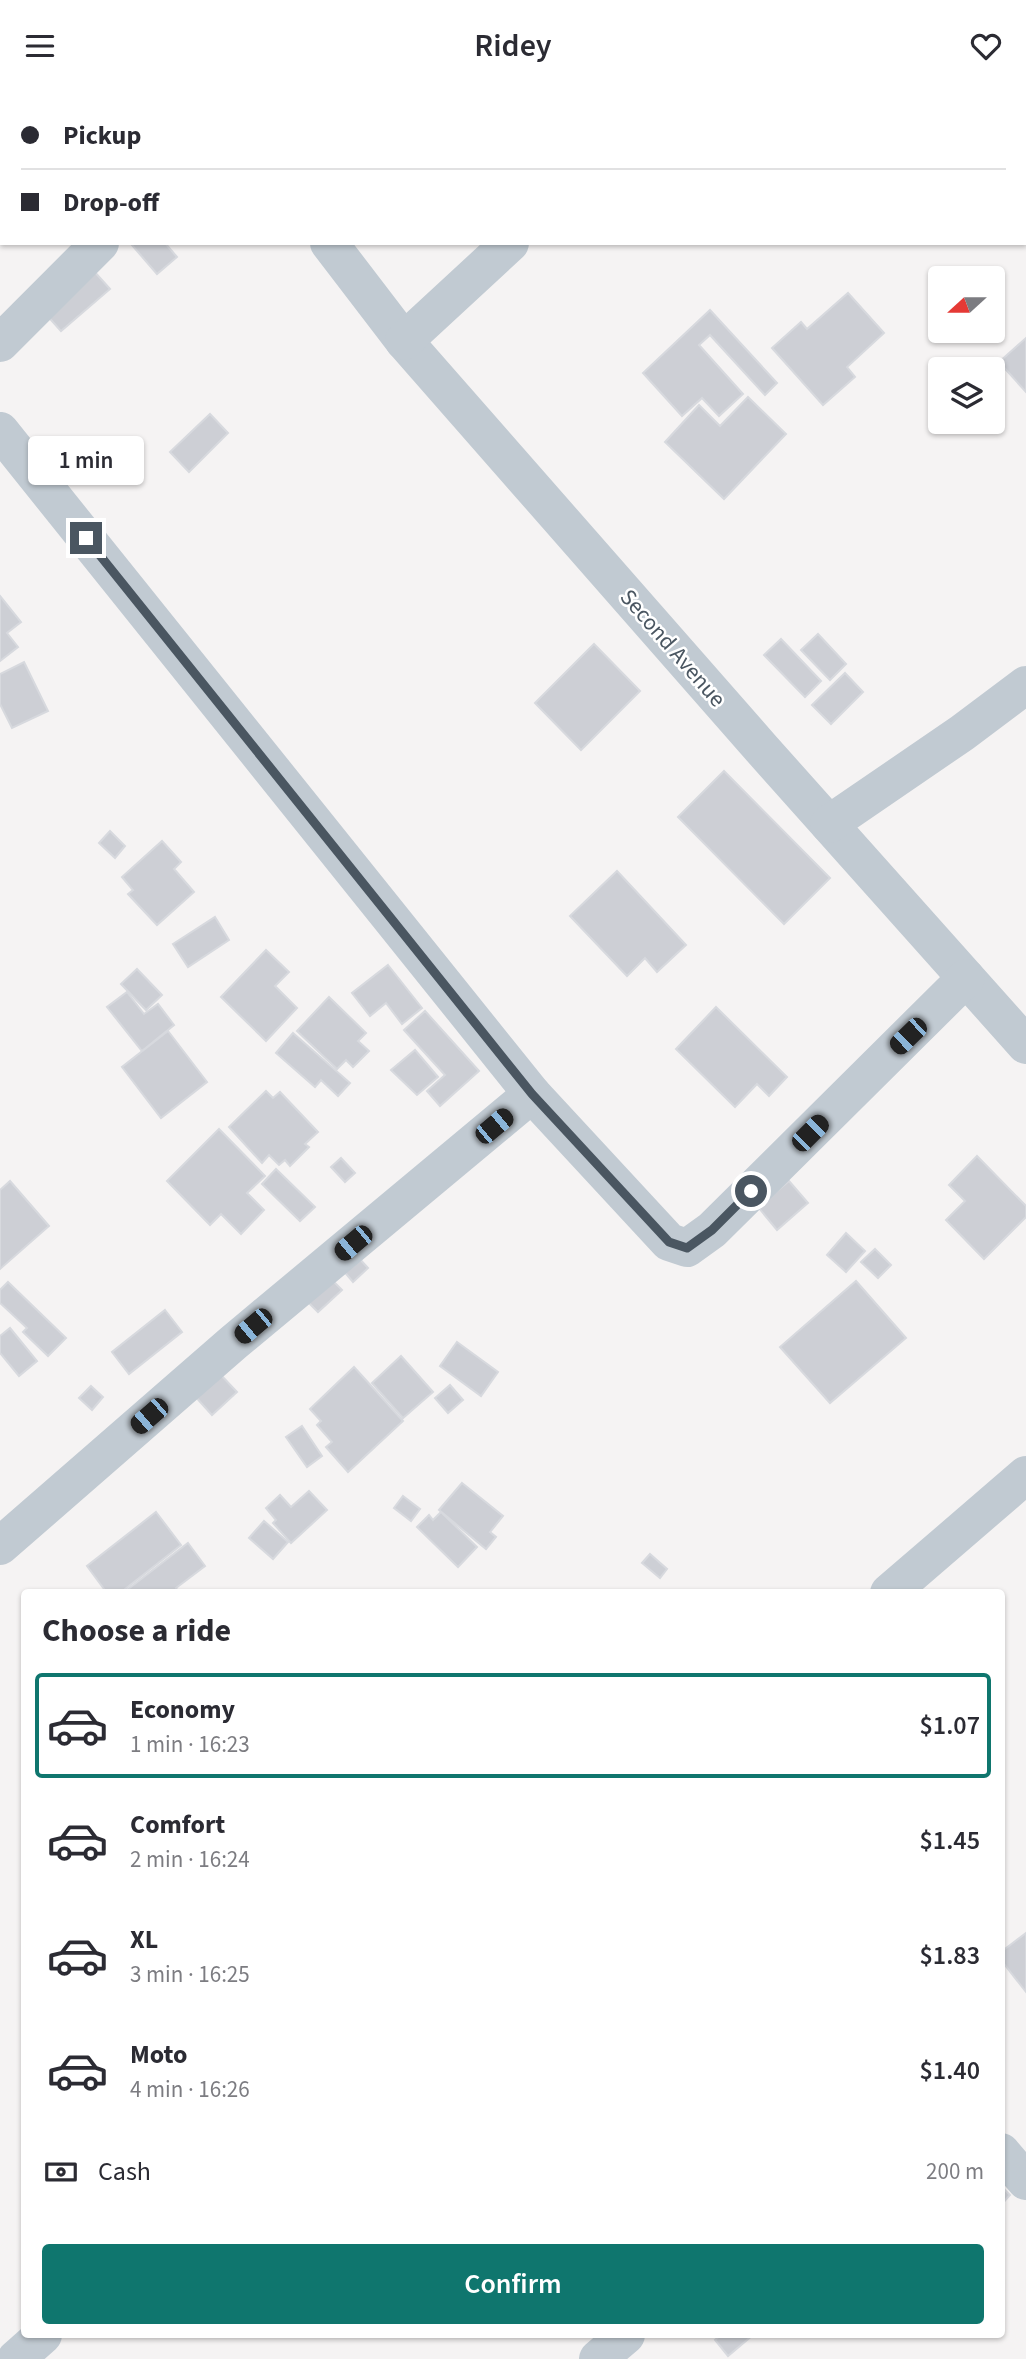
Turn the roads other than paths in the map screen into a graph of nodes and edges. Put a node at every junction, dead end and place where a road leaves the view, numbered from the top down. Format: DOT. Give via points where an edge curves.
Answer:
graph roads {
  1 [pos="98,245"];
  2 [pos="331,245"];
  3 [pos="508,245"];
  4 [pos="404,341"];
  5 [pos="0,343"];
  6 [pos="0,431"];
  7 [pos="1026,685"];
  8 [pos="829,824"];
  9 [pos="966,978"];
  10 [pos="1026,1045"];
  11 [pos="532,1094"];
  12 [pos="1026,1475"];
  13 [pos="0,1546"];
  14 [pos="894,1589"];
  15 [pos="1005,2157"];
  16 [pos="1026,2181"];
  17 [pos="40,2338"];
  18 [pos="622,2338"];
  19 [pos="16,2359"];
  20 [pos="598,2359"];
  1 -- 5 [label="street"];
  2 -- 4 [label="street, Second Avenue"];
  3 -- 4 [label="street"];
  4 -- 8 [label="street, Second Avenue"];
  6 -- 11 [label="street"];
  7 -- 8 [label="street"];
  8 -- 9 [label="street, Second Avenue"];
  9 -- 10 [label="street, Second Avenue"];
  9 -- 11 [label="street" via="712,1230 687,1248 669,1242"];
  11 -- 13 [label="street" via="233,1343"];
  12 -- 14 [label="street"];
  15 -- 16 [label="street"];
  17 -- 19 [label="street"];
  18 -- 20 [label="street"];
}
